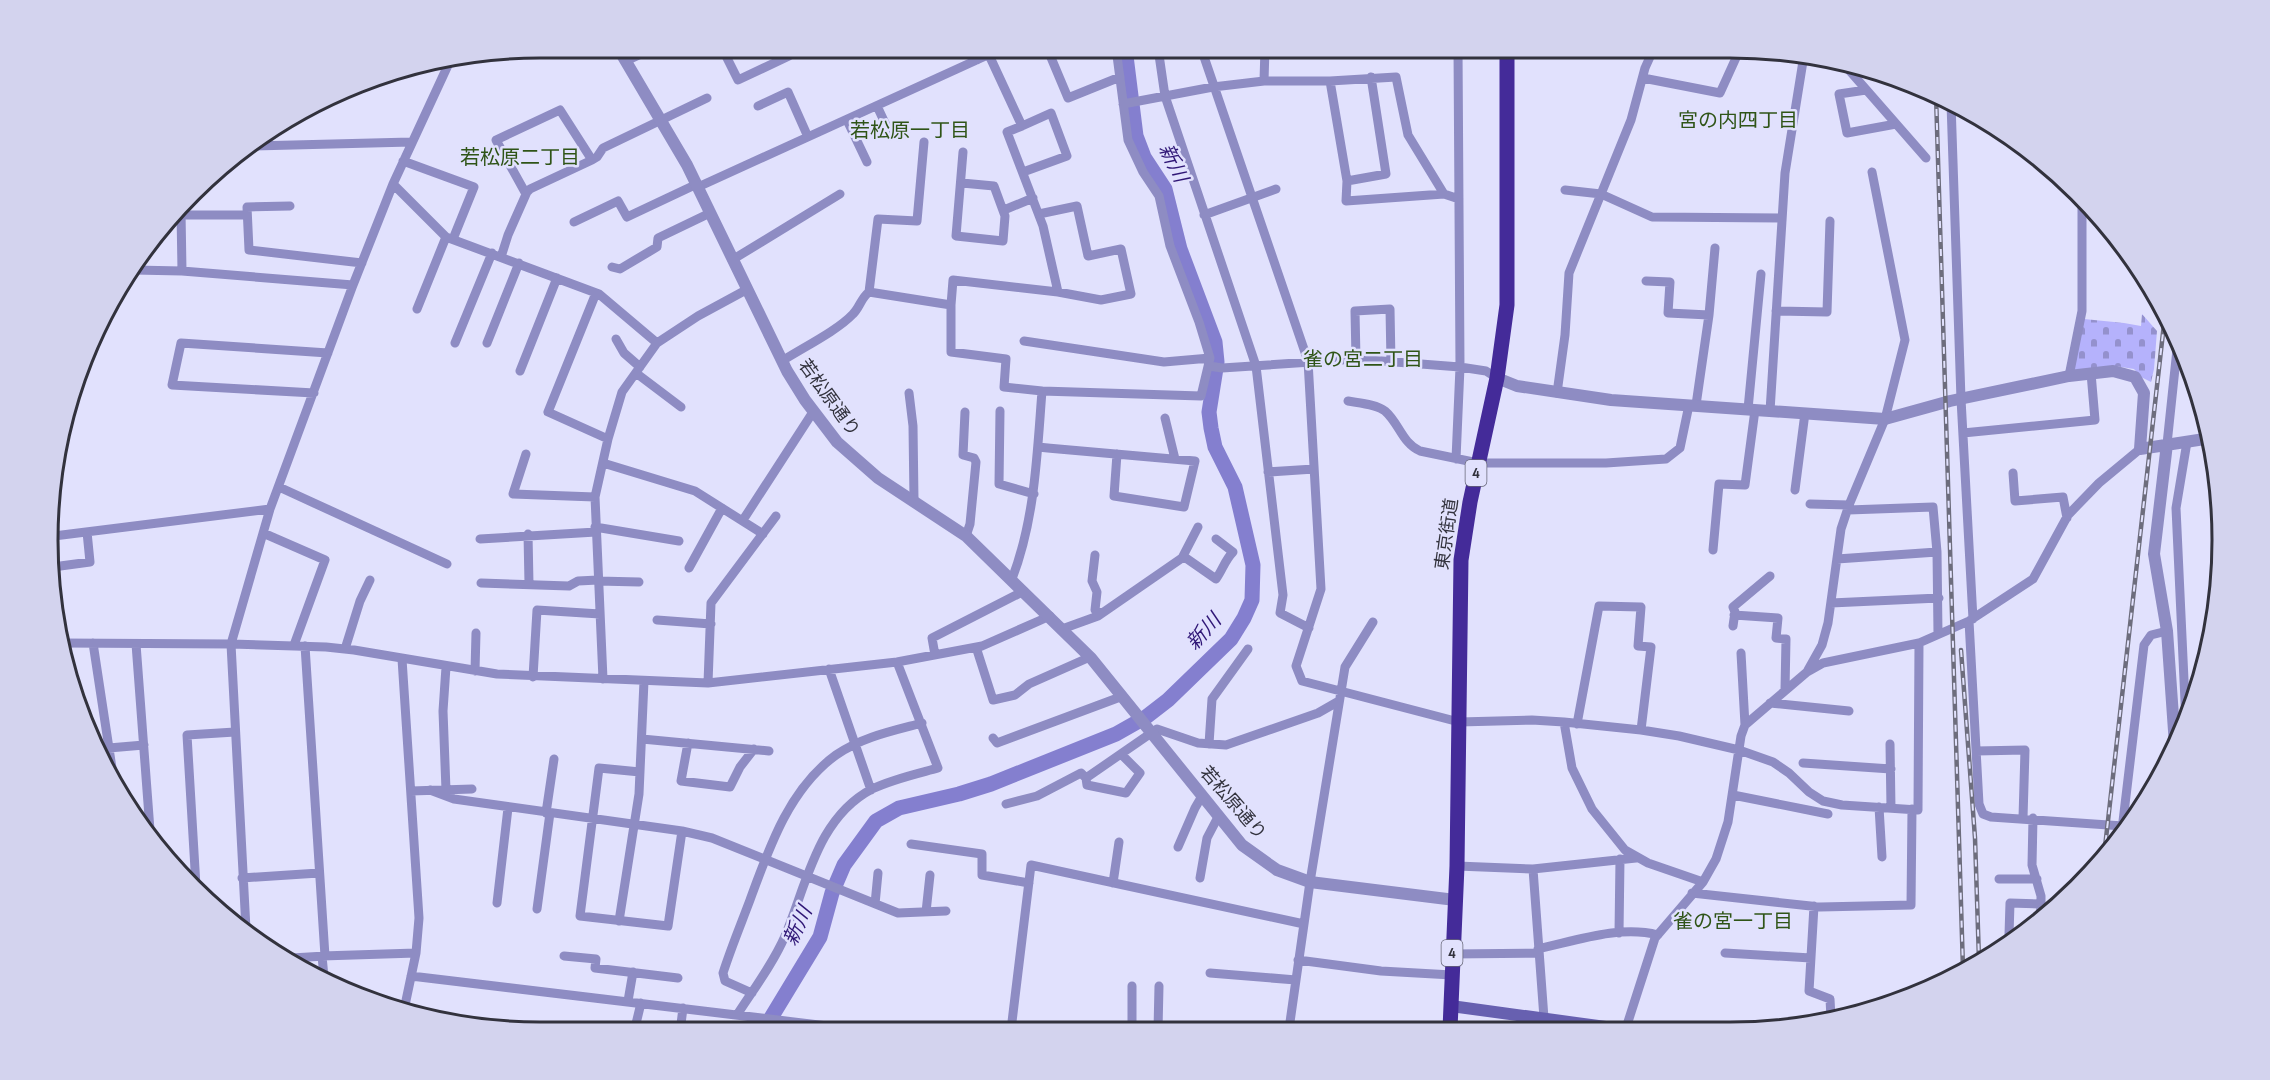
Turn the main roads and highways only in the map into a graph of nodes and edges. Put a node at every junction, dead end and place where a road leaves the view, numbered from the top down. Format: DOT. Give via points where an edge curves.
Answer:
graph roads {
  1 [pos="1507,58"];
  2 [pos="1451,1006"];
  3 [pos="1450,1022"];
  4 [pos="1571,1022"];
  1 -- 2 [label="highway, 東京街道 / 4" via="1507,305 1497,378 1461,554"];
  2 -- 3 [label="highway, 東京街道 / 4"];
  2 -- 4 [label="main road"];
}
